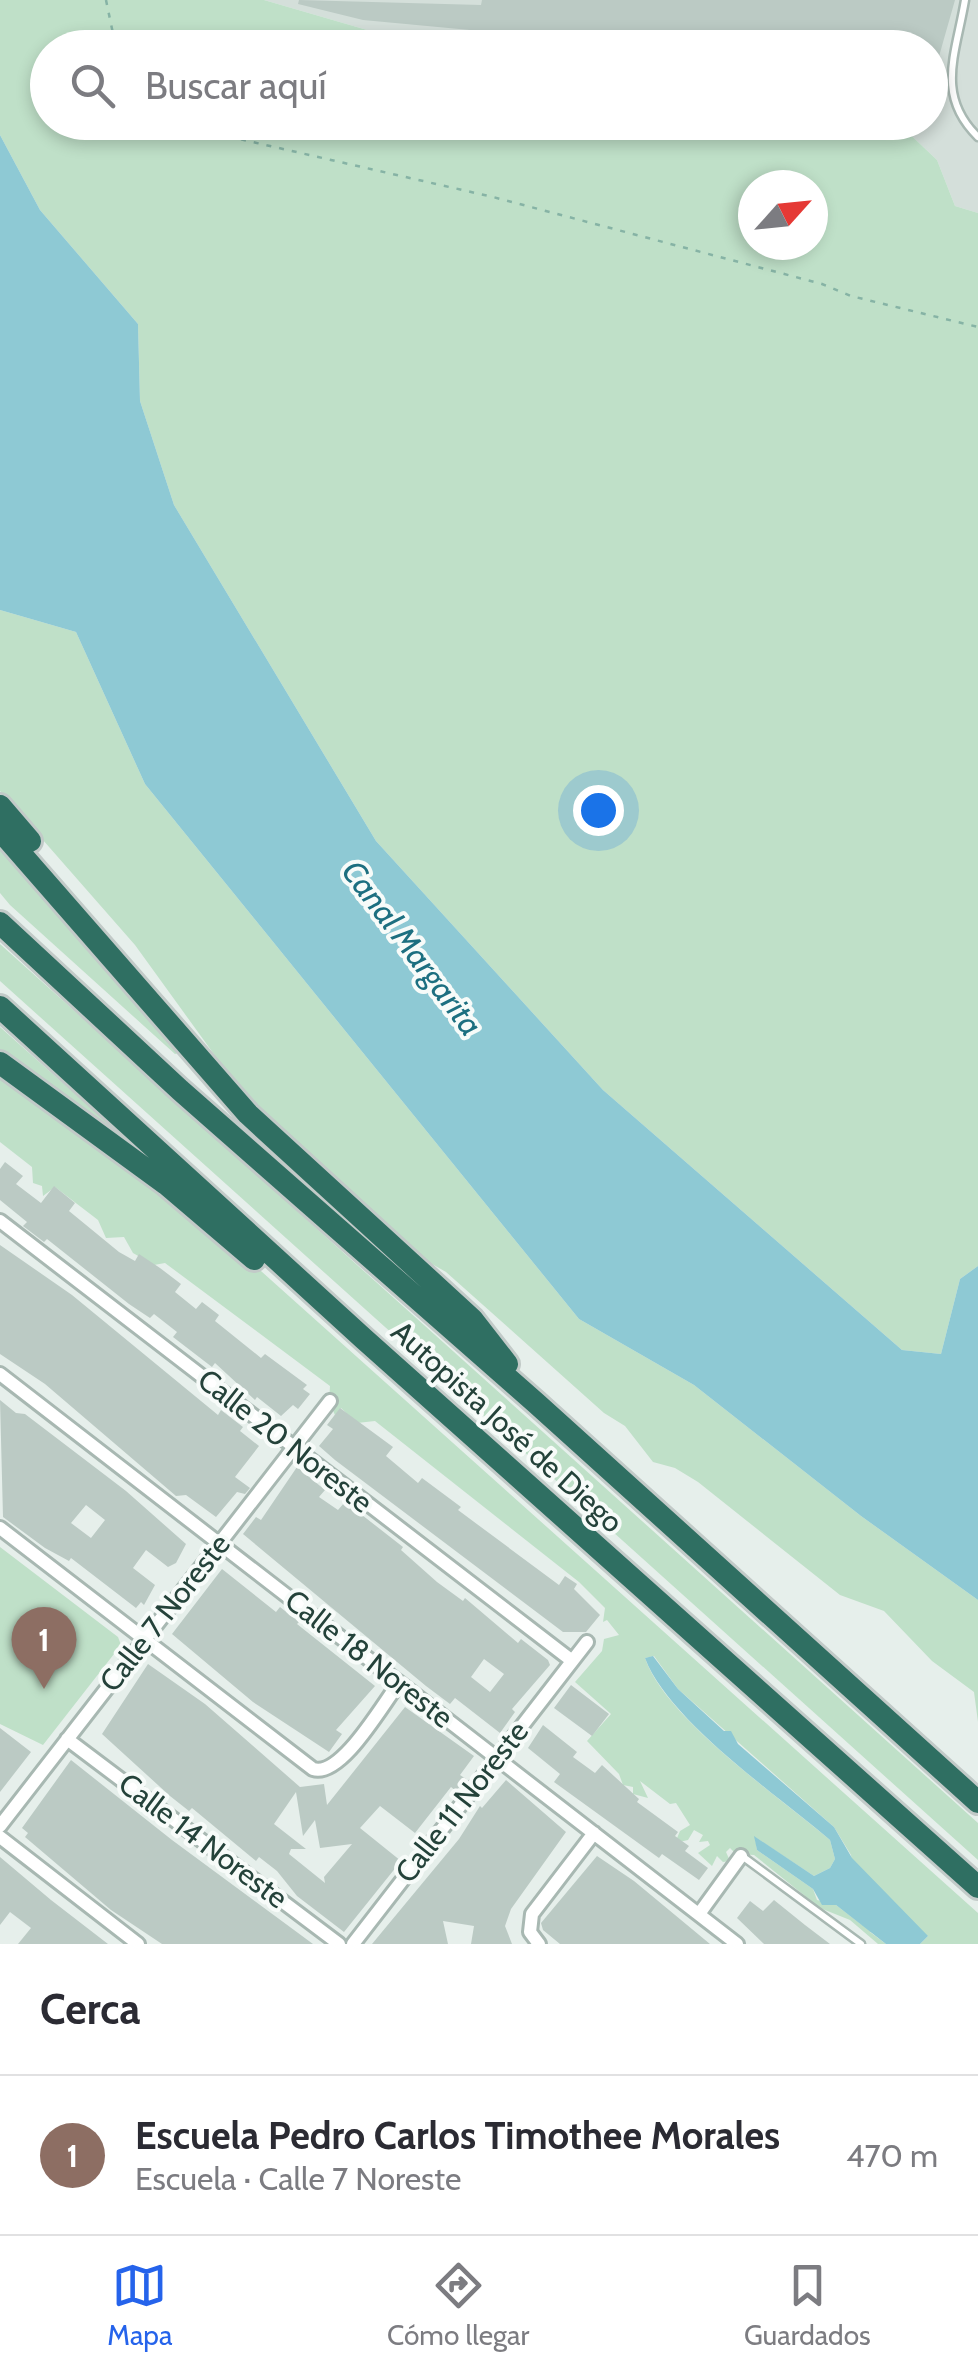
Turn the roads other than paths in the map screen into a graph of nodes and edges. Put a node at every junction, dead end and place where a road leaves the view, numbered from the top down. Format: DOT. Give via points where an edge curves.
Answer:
graph roads {
  1 [pos="965,0"];
  2 [pos="978,137"];
  3 [pos="0,806"];
  4 [pos="0,830"];
  5 [pos="0,923"];
  6 [pos="0,1007"];
  7 [pos="0,1063"];
  8 [pos="280,1144"];
  9 [pos="0,1221"];
  10 [pos="364,1339"];
  11 [pos="0,1374"];
  12 [pos="330,1401"];
  13 [pos="536,1403"];
  14 [pos="294,1447"];
  15 [pos="0,1528"];
  16 [pos="219,1543"];
  17 [pos="144,1640"];
  18 [pos="587,1642"];
  19 [pos="571,1660"];
  20 [pos="399,1683"];
  21 [pos="67,1739"];
  22 [pos="497,1759"];
  23 [pos="978,1802"];
  24 [pos="0,1826"];
  25 [pos="594,1833"];
  26 [pos="0,1837"];
  27 [pos="741,1856"];
  28 [pos="978,1888"];
  29 [pos="699,1914"];
  30 [pos="138,1944"];
  31 [pos="339,1944"];
  32 [pos="353,1944"];
  33 [pos="539,1944"];
  34 [pos="737,1944"];
  35 [pos="861,1944"];
  1 -- 2 [label="lane" via="950,92 959,118"];
  3 -- 8 [label="highway"];
  4 -- 8 [label="highway" via="190,1052"];
  5 -- 13 [label="highway, Autopista José de Diego"];
  6 -- 10 [label="highway, Autopista José de Diego"];
  7 -- 10 [label="highway" via="166,1184 311,1312"];
  8 -- 13 [label="highway" via="472,1319"];
  9 -- 14 [label="street, Calle 20 Noreste"];
  10 -- 28 [label="highway, Autopista José de Diego"];
  11 -- 16 [label="street, Calle 18 Noreste"];
  12 -- 14 [label="street, Calle 7 Noreste"];
  13 -- 23 [label="highway, Autopista José de Diego"];
  14 -- 16 [label="street, Calle 7 Noreste"];
  14 -- 19 [label="street, Calle 20 Noreste"];
  15 -- 17 [label="street"];
  16 -- 17 [label="street, Calle 7 Noreste"];
  16 -- 20 [label="street, Calle 18 Noreste"];
  17 -- 20 [label="street" via="312,1769 341,1761"];
  17 -- 21 [label="street, Calle 7 Noreste"];
  18 -- 19 [label="street, Calle 11 Noreste"];
  19 -- 22 [label="street, Calle 11 Noreste"];
  20 -- 22 [label="street, Calle 18 Noreste"];
  21 -- 24 [label="street, Calle 7 Noreste"];
  21 -- 31 [label="street, Calle 14 Noreste"];
  22 -- 25 [label="street, Calle 18 Noreste"];
  22 -- 32 [label="street, Calle 11 Noreste"];
  25 -- 29 [label="street, Calle 18 Noreste"];
  25 -- 33 [label="street" via="532,1914 530,1932"];
  26 -- 30 [label="street"];
  27 -- 29 [label="street"];
  27 -- 35 [label="lane"];
  29 -- 34 [label="street, Calle 18 Noreste"];
}
